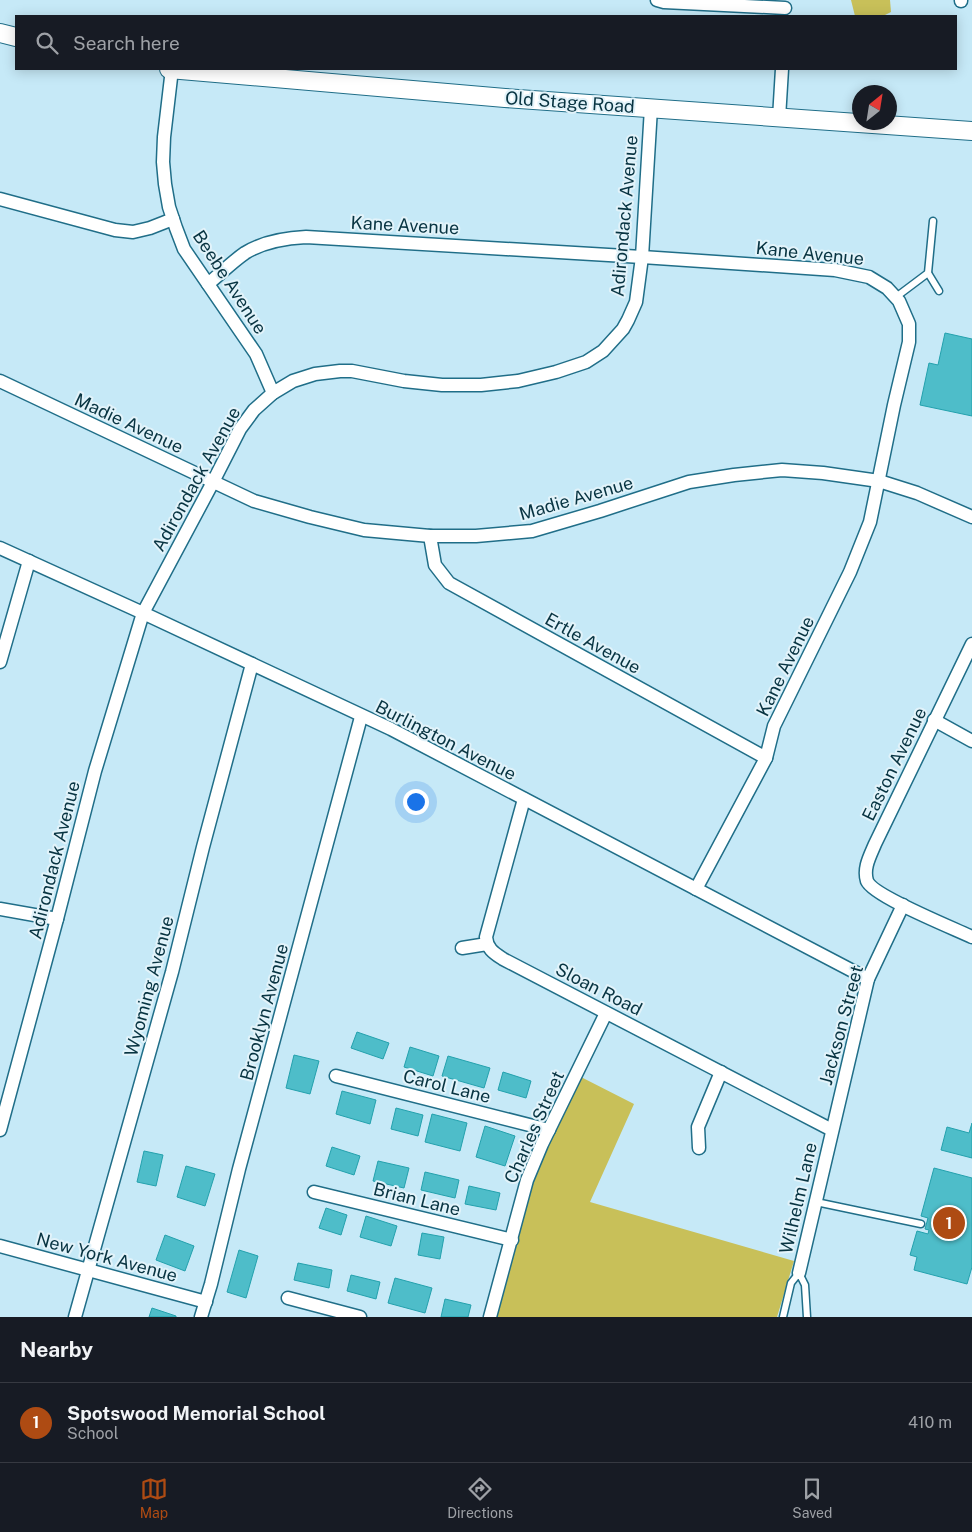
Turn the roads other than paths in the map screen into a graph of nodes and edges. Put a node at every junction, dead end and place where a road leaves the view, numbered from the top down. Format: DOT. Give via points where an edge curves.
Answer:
graph roads {
  1 [pos="657,0"];
  2 [pos="785,8"];
  3 [pos="0,33"];
  4 [pos="15,36"];
  5 [pos="170,70"];
  6 [pos="182,70"];
  7 [pos="782,70"];
  8 [pos="651,108"];
  9 [pos="779,118"];
  10 [pos="972,132"];
  11 [pos="0,199"];
  12 [pos="173,219"];
  13 [pos="933,221"];
  14 [pos="642,257"];
  15 [pos="928,273"];
  16 [pos="208,284"];
  17 [pos="939,291"];
  18 [pos="896,297"];
  19 [pos="0,381"];
  20 [pos="273,392"];
  21 [pos="879,481"];
  22 [pos="213,482"];
  23 [pos="972,517"];
  24 [pos="430,536"];
  25 [pos="0,548"];
  26 [pos="29,561"];
  27 [pos="143,613"];
  28 [pos="972,644"];
  29 [pos="0,662"];
  30 [pos="252,664"];
  31 [pos="361,717"];
  32 [pos="934,720"];
  33 [pos="972,741"];
  34 [pos="766,758"];
  35 [pos="524,799"];
  36 [pos="696,889"];
  37 [pos="903,905"];
  38 [pos="0,909"];
  39 [pos="57,919"];
  40 [pos="972,937"];
  41 [pos="487,944"];
  42 [pos="462,948"];
  43 [pos="868,978"];
  44 [pos="606,1013"];
  45 [pos="721,1072"];
  46 [pos="336,1076"];
  47 [pos="0,1130"];
  48 [pos="549,1130"];
  49 [pos="832,1130"];
  50 [pos="699,1148"];
  51 [pos="314,1192"];
  52 [pos="816,1202"];
  53 [pos="920,1224"];
  54 [pos="512,1240"];
  55 [pos="0,1246"];
  56 [pos="88,1271"];
  57 [pos="799,1273"];
  58 [pos="288,1298"];
  59 [pos="206,1302"];
  60 [pos="75,1317"];
  61 [pos="201,1317"];
  62 [pos="360,1317"];
  63 [pos="490,1317"];
  64 [pos="783,1317"];
  65 [pos="807,1317"];
  1 -- 2 [label="street"];
  3 -- 4 [label="main road"];
  5 -- 12 [label="street, Beebe Avenue" via="163,162"];
  6 -- 8 [label="main road, Old Stage Road"];
  7 -- 9 [label="street"];
  8 -- 9 [label="main road, Old Stage Road"];
  8 -- 14 [label="street, Adirondack Avenue"];
  9 -- 10 [label="main road, Old Stage Road"];
  11 -- 12 [label="street" via="115,230 133,232"];
  12 -- 16 [label="street, Beebe Avenue" via="184,249"];
  13 -- 15 [label="lane"];
  14 -- 16 [label="street, Kane Avenue" via="294,238 268,243 245,254"];
  14 -- 18 [label="street, Kane Avenue" via="835,270 869,277"];
  14 -- 20 [label="street, Adirondack Avenue" via="636,302 626,325 603,351 577,366 518,381 480,385 442,385 352,371 328,372 293,381"];
  15 -- 17 [label="lane"];
  15 -- 18 [label="lane"];
  16 -- 20 [label="street, Beebe Avenue" via="256,354"];
  18 -- 21 [label="street, Kane Avenue" via="909,324 909,342"];
  19 -- 22 [label="street, Madie Avenue"];
  20 -- 22 [label="street, Adirondack Avenue" via="246,419"];
  21 -- 23 [label="street, Madie Avenue" via="917,493"];
  21 -- 24 [label="street, Madie Avenue" via="782,470 734,475 689,482 532,531"];
  21 -- 34 [label="street, Kane Avenue" via="870,522 850,572 774,726"];
  22 -- 24 [label="street, Madie Avenue" via="254,501 310,517 364,530"];
  22 -- 27 [label="street, Adirondack Avenue"];
  24 -- 34 [label="street, Ertle Avenue" via="435,565 448,583"];
  25 -- 26 [label="street, Burlington Avenue"];
  26 -- 27 [label="street, Burlington Avenue"];
  26 -- 29 [label="street"];
  27 -- 30 [label="street, Burlington Avenue"];
  27 -- 39 [label="street, Adirondack Avenue" via="95,771"];
  28 -- 32 [label="street, Easton Avenue"];
  30 -- 31 [label="street, Burlington Avenue"];
  30 -- 56 [label="street, Wyoming Avenue" via="172,972"];
  31 -- 35 [label="street, Burlington Avenue" via="391,729"];
  31 -- 59 [label="street, Brooklyn Avenue"];
  32 -- 33 [label="street"];
  32 -- 37 [label="street, Easton Avenue" via="866,864 870,885"];
  34 -- 36 [label="street, Kane Avenue"];
  35 -- 36 [label="street, Burlington Avenue"];
  35 -- 41 [label="street" via="486,937"];
  36 -- 43 [label="street, Burlington Avenue"];
  37 -- 40 [label="street"];
  37 -- 43 [label="street, Jackson Street"];
  38 -- 39 [label="street"];
  39 -- 47 [label="street, Adirondack Avenue"];
  41 -- 42 [label="street"];
  41 -- 44 [label="street, Sloan Road" via="503,959"];
  43 -- 49 [label="street, Jackson Street"];
  44 -- 45 [label="street, Sloan Road"];
  44 -- 48 [label="street, Charles Street"];
  45 -- 49 [label="street, Sloan Road"];
  45 -- 50 [label="street" via="698,1127"];
  46 -- 48 [label="street, Carol Lane"];
  48 -- 54 [label="street, Charles Street" via="527,1180"];
  49 -- 52 [label="street, Wilhelm Lane"];
  51 -- 54 [label="street, Brian Lane"];
  52 -- 53 [label="lane"];
  52 -- 57 [label="street, Wilhelm Lane"];
  54 -- 63 [label="street, Charles Street"];
  55 -- 56 [label="street, New York Avenue"];
  56 -- 59 [label="street, New York Avenue"];
  56 -- 60 [label="street, Wyoming Avenue"];
  57 -- 64 [label="lane" via="791,1283"];
  57 -- 65 [label="lane" via="805,1285"];
  58 -- 62 [label="street"];
  59 -- 61 [label="street, Brooklyn Avenue"];
}
